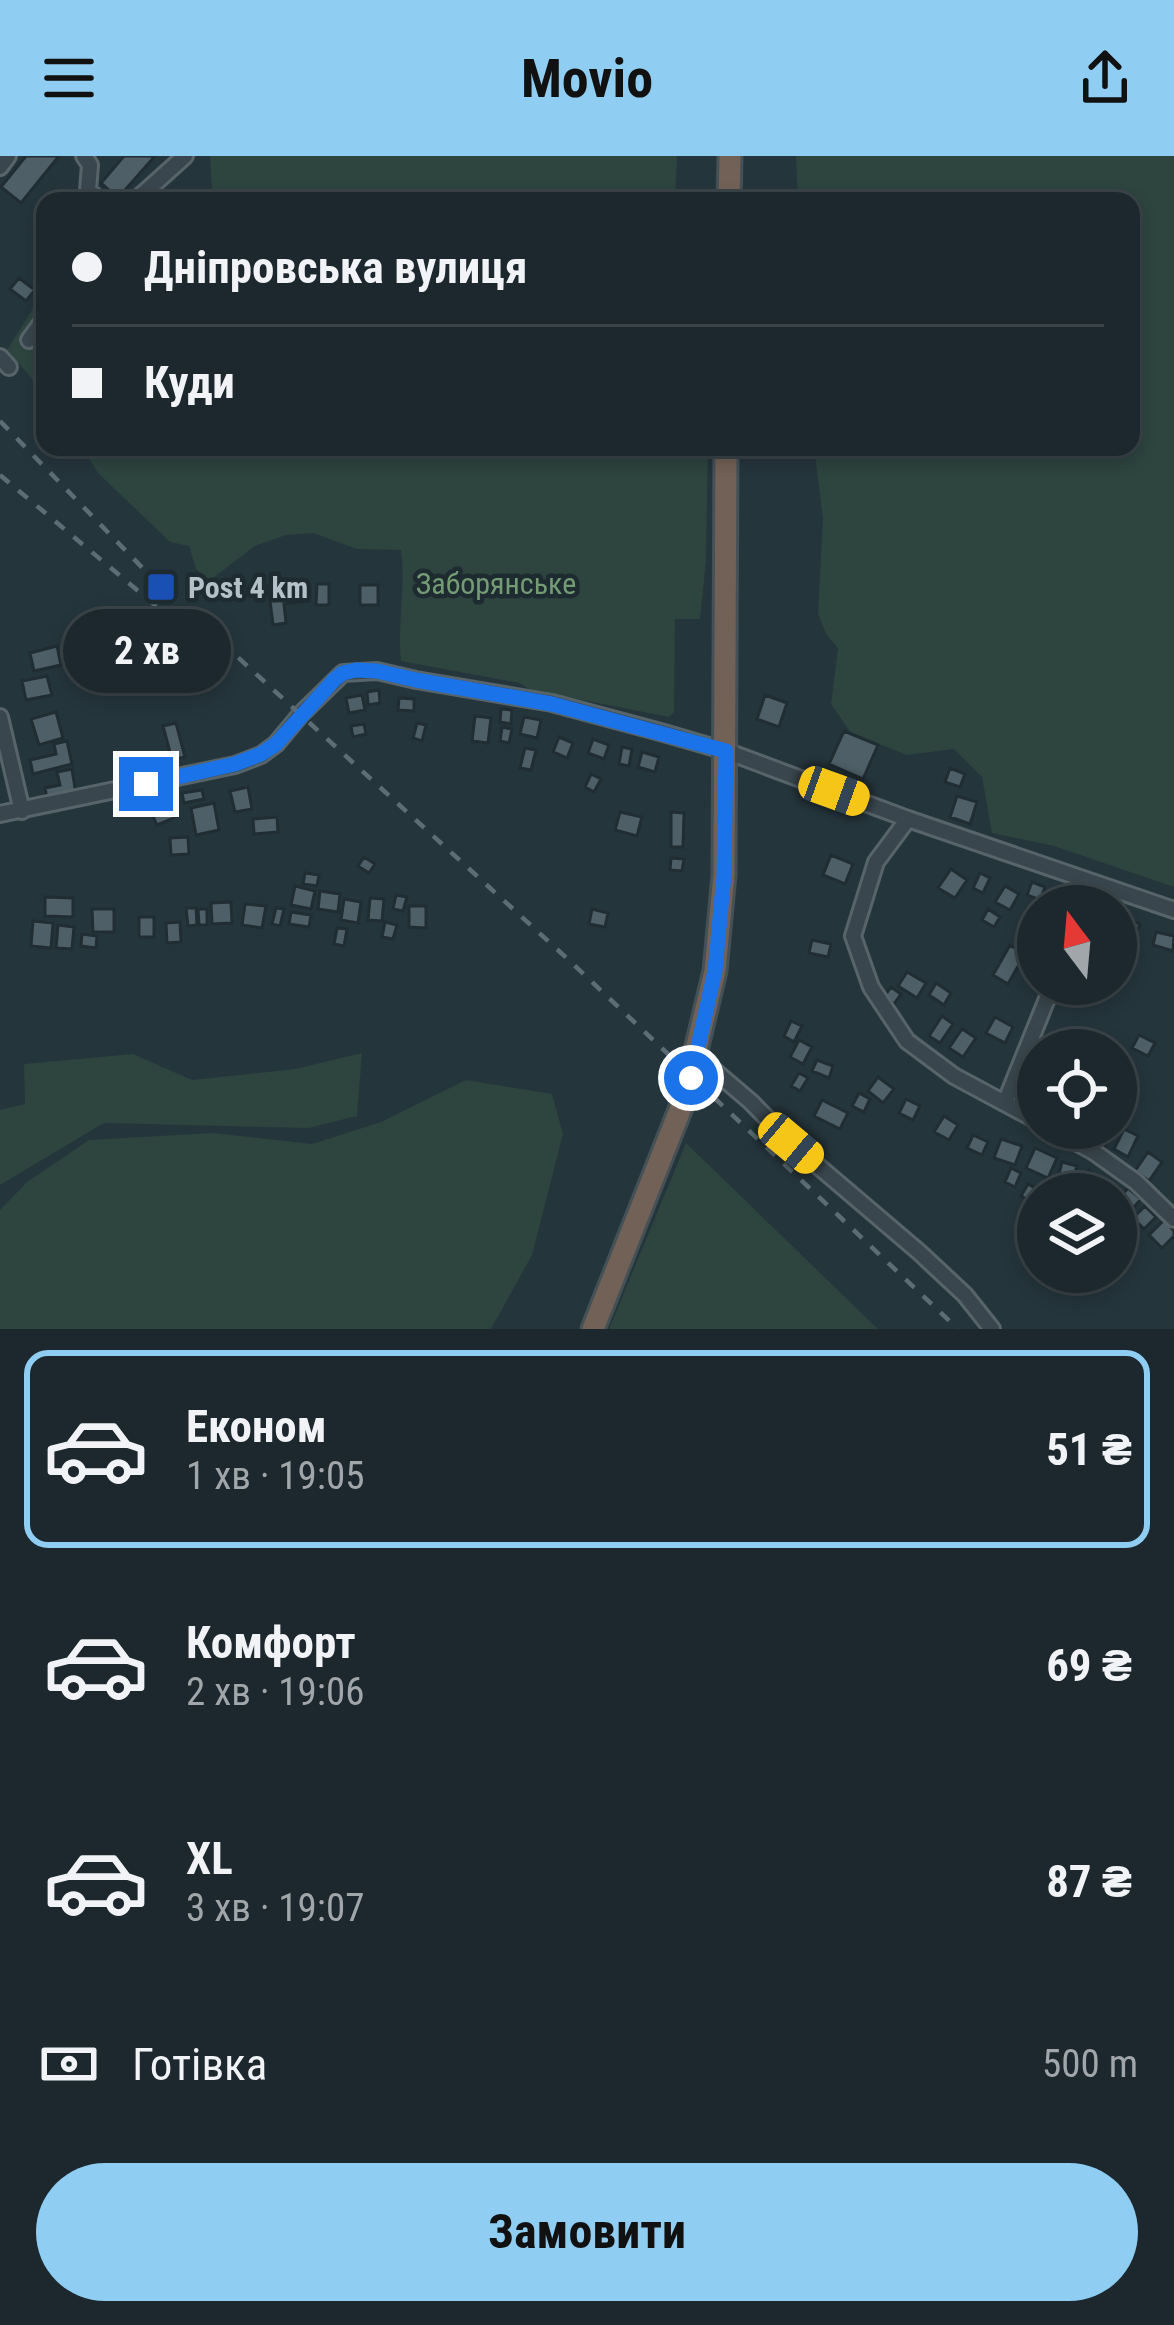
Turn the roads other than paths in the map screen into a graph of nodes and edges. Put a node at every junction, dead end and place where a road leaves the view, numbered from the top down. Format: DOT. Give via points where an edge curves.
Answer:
graph roads {
  1 [pos="8,156"];
  2 [pos="185,156"];
  3 [pos="730,156"];
  4 [pos="91,159"];
  5 [pos="0,167"];
  6 [pos="90,192"];
  7 [pos="145,192"];
  8 [pos="729,192"];
  9 [pos="36,330"];
  10 [pos="29,340"];
  11 [pos="727,456"];
  12 [pos="0,717"];
  13 [pos="726,751"];
  14 [pos="22,811"];
  15 [pos="0,814"];
  16 [pos="908,819"];
  17 [pos="1094,883"];
  18 [pos="1174,910"];
  19 [pos="1045,1005"];
  20 [pos="696,1055"];
  21 [pos="1005,1103"];
  22 [pos="1017,1110"];
  23 [pos="1088,1149"];
  24 [pos="1174,1219"];
  25 [pos="593,1329"];
  26 [pos="992,1329"];
  1 -- 5 [label="street"];
  2 -- 7 [label="street"];
  3 -- 8 [label="highway"];
  4 -- 6 [label="street"];
  9 -- 10 [label="street"];
  11 -- 13 [label="highway"];
  12 -- 14 [label="street"];
  13 -- 14 [label="street" via="552,704 356,670 335,679 261,754"];
  13 -- 16 [label="street"];
  13 -- 20 [label="highway" via="715,971"];
  14 -- 15 [label="street"];
  16 -- 17 [label="street"];
  16 -- 21 [label="street" via="875,862 853,936 871,987 907,1042"];
  17 -- 18 [label="street"];
  19 -- 21 [label="street"];
  20 -- 25 [label="highway"];
  20 -- 26 [label="street" via="919,1252"];
  21 -- 22 [label="street"];
  23 -- 24 [label="street"];
}
